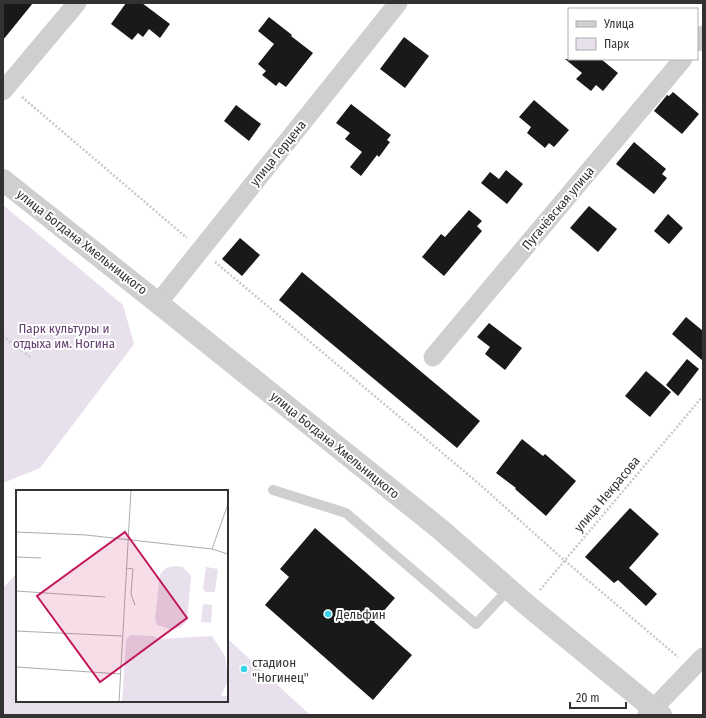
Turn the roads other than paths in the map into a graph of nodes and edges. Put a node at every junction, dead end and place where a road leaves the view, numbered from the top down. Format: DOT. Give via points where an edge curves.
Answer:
graph roads {
  1 [pos="77,3"];
  2 [pos="398,3"];
  3 [pos="682,60"];
  4 [pos="5,88"];
  5 [pos="3,180"];
  6 [pos="158,303"];
  7 [pos="433,357"];
  8 [pos="273,490"];
  9 [pos="509,588"];
  10 [pos="698,663"];
  11 [pos="654,713"];
  1 -- 4 [label="street"];
  2 -- 6 [label="street, улица Герцена"];
  3 -- 7 [label="street, Пугачёвская улица"];
  5 -- 6 [label="street, улица Богдана Хмельницкого"];
  6 -- 9 [label="street, улица Богдана Хмельницкого" via="440,529"];
  8 -- 9 [label="lane" via="346,513 476,624"];
  9 -- 11 [label="street, улица Богдана Хмельницкого"];
  10 -- 11 [label="street"];
}
